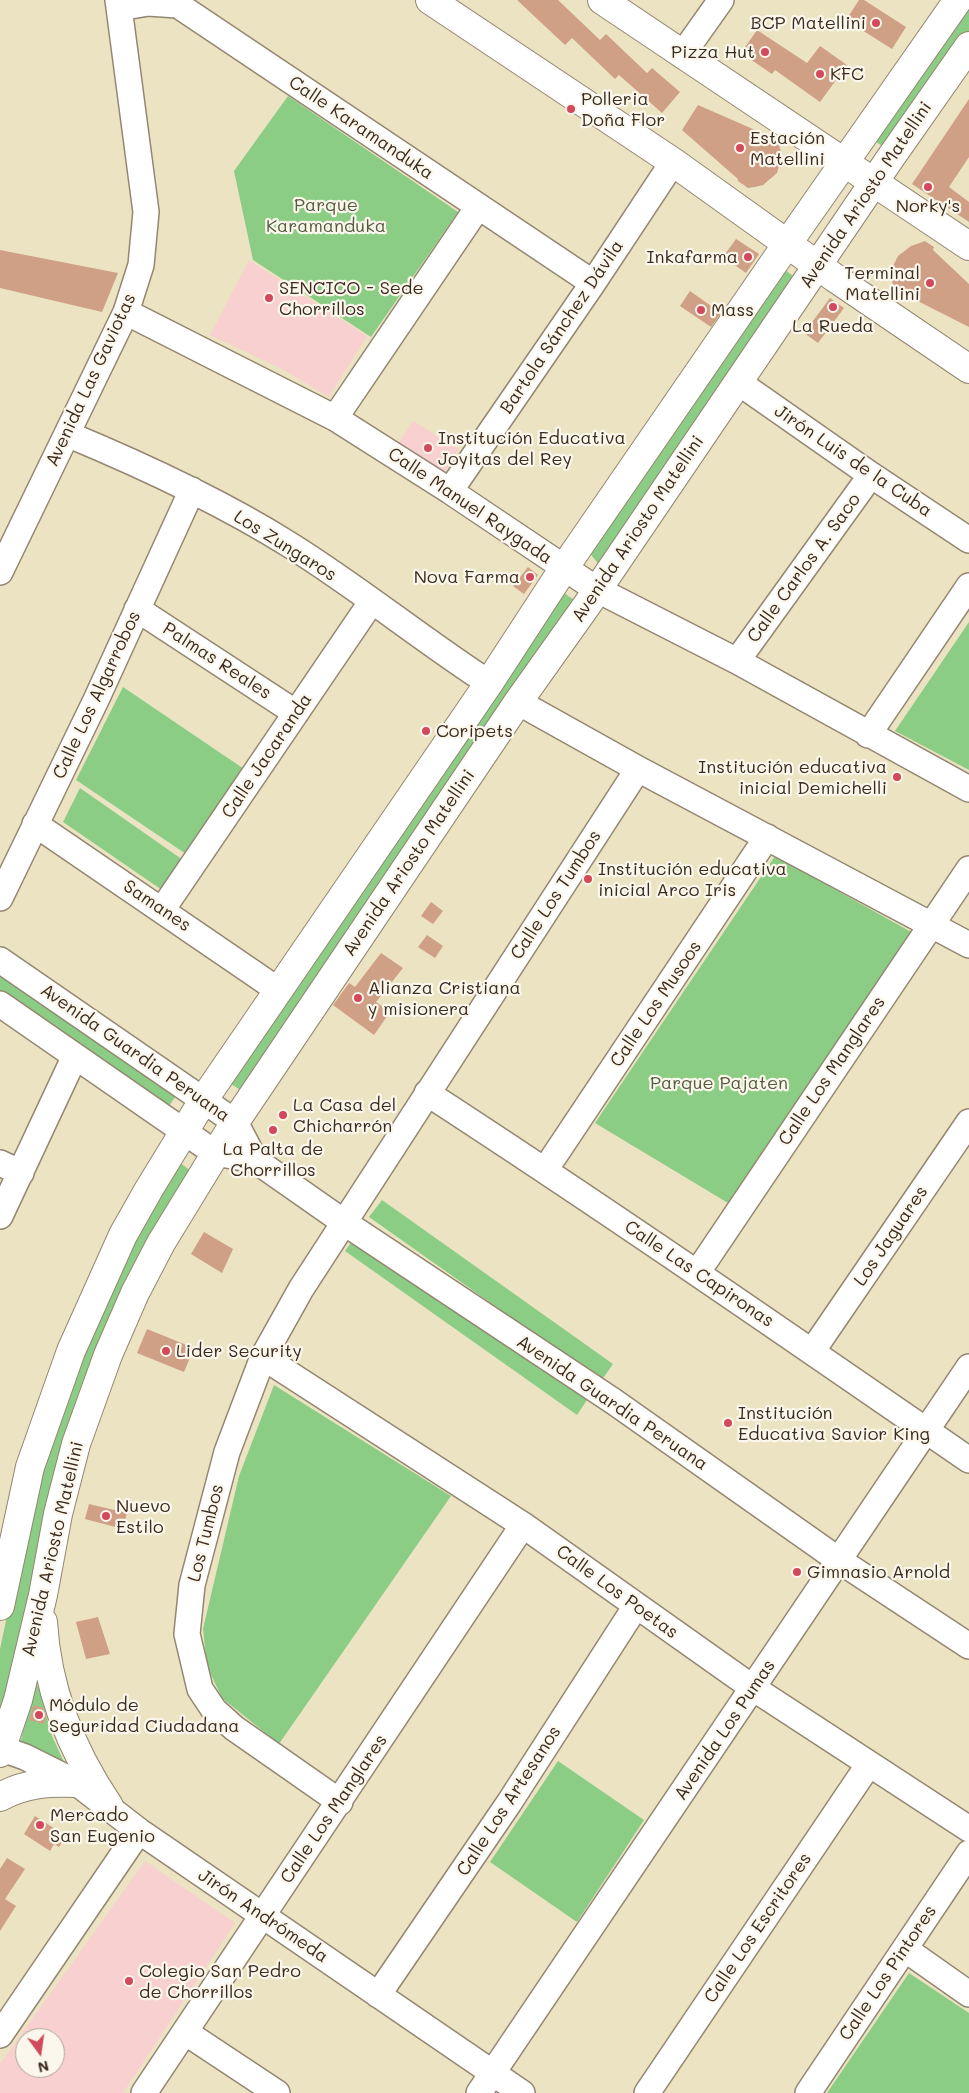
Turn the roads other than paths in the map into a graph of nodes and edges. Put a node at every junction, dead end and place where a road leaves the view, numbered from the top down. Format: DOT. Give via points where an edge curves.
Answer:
graph roads {
  1 [pos="430,0"];
  2 [pos="602,0"];
  3 [pos="721,0"];
  4 [pos="958,0"];
  5 [pos="119,4"];
  6 [pos="682,55"];
  7 [pos="966,56"];
  8 [pos="673,162"];
  9 [pos="846,163"];
  10 [pos="874,182"];
  11 [pos="478,207"];
  12 [pos="787,244"];
  13 [pos="969,246"];
  14 [pos="817,266"];
  15 [pos="593,283"];
  16 [pos="126,312"];
  17 [pos="969,369"];
  18 [pos="738,382"];
  19 [pos="336,418"];
  20 [pos="67,434"];
  21 [pos="871,475"];
  22 [pos="192,490"];
  23 [pos="450,491"];
  24 [pos="969,540"];
  25 [pos="564,568"];
  26 [pos="0,572"];
  27 [pos="969,586"];
  28 [pos="596,589"];
  29 [pos="372,601"];
  30 [pos="137,609"];
  31 [pos="737,661"];
  32 [pos="489,683"];
  33 [pos="518,702"];
  34 [pos="296,713"];
  35 [pos="868,735"];
  36 [pos="638,769"];
  37 [pos="969,790"];
  38 [pos="35,824"];
  39 [pos="766,837"];
  40 [pos="969,868"];
  41 [pos="0,898"];
  42 [pos="162,910"];
  43 [pos="929,924"];
  44 [pos="969,945"];
  45 [pos="0,960"];
  46 [pos="278,990"];
  47 [pos="0,1004"];
  48 [pos="75,1056"];
  49 [pos="427,1093"];
  50 [pos="204,1099"];
  51 [pos="235,1122"];
  52 [pos="969,1122"];
  53 [pos="185,1132"];
  54 [pos="215,1153"];
  55 [pos="255,1160"];
  56 [pos="10,1168"];
  57 [pos="545,1170"];
  58 [pos="0,1216"];
  59 [pos="345,1223"];
  60 [pos="696,1273"];
  61 [pos="813,1350"];
  62 [pos="263,1357"];
  63 [pos="969,1367"];
  64 [pos="926,1430"];
  65 [pos="969,1460"];
  66 [pos="523,1525"];
  67 [pos="840,1561"];
  68 [pos="1,1592"];
  69 [pos="43,1595"];
  70 [pos="636,1606"];
  71 [pos="969,1646"];
  72 [pos="753,1688"];
  73 [pos="1,1750"];
  74 [pos="869,1764"];
  75 [pos="77,1784"];
  76 [pos="0,1797"];
  77 [pos="340,1802"];
  78 [pos="109,1806"];
  79 [pos="969,1829"];
  80 [pos="140,1831"];
  81 [pos="969,1853"];
  82 [pos="262,1915"];
  83 [pos="904,1949"];
  84 [pos="378,1994"];
  85 [pos="969,1994"];
  86 [pos="184,2032"];
  87 [pos="0,2035"];
  88 [pos="486,2083"];
  89 [pos="144,2093"];
  90 [pos="277,2093"];
  91 [pos="522,2093"];
  92 [pos="647,2093"];
  93 [pos="808,2093"];
  1 -- 8 [label="main road"];
  2 -- 6 [label="main road"];
  3 -- 6 [label="street"];
  4 -- 9 [label="main road, Avenida Ariosto Matellini"];
  5 -- 11 [label="street, Calle Karamanduka" via="178,5"];
  5 -- 16 [label="street, Avenida Las Gaviotas" via="146,212 141,265"];
  6 -- 9 [label="main road"];
  7 -- 10 [label="main road, Avenida Ariosto Matellini"];
  8 -- 12 [label="main road"];
  8 -- 15 [label="street, Bartola Sánchez Dávila"];
  9 -- 10 [label="main road"];
  9 -- 12 [label="main road, Avenida Ariosto Matellini"];
  10 -- 13 [label="main road"];
  10 -- 14 [label="main road, Avenida Ariosto Matellini"];
  11 -- 15 [label="street, Calle Karamanduka"];
  11 -- 19 [label="street"];
  12 -- 14 [label="main road"];
  12 -- 25 [label="main road, Avenida Ariosto Matellini"];
  14 -- 17 [label="main road"];
  14 -- 18 [label="main road, Avenida Ariosto Matellini"];
  15 -- 23 [label="street, Bartola Sánchez Dávila"];
  16 -- 19 [label="street, Calle Manuel Raygada"];
  16 -- 20 [label="street, Avenida Las Gaviotas"];
  18 -- 21 [label="street, Jirón Luis de la Cuba"];
  18 -- 28 [label="main road, Avenida Ariosto Matellini"];
  19 -- 23 [label="street, Calle Manuel Raygada"];
  20 -- 22 [label="street, Los Zungaros"];
  20 -- 26 [label="street, Avenida Las Gaviotas"];
  21 -- 24 [label="street, Jirón Luis de la Cuba"];
  21 -- 31 [label="street, Calle Carlos A. Saco"];
  22 -- 29 [label="street, Los Zungaros" via="290,545"];
  22 -- 30 [label="street, Calle Los Algarrobos"];
  23 -- 25 [label="street, Calle Manuel Raygada"];
  25 -- 28 [label="street, Calle Manuel Raygada"];
  25 -- 32 [label="main road, Avenida Ariosto Matellini"];
  27 -- 35 [label="street"];
  28 -- 31 [label="street, Calle Manuel Raygada"];
  28 -- 33 [label="main road, Avenida Ariosto Matellini"];
  29 -- 32 [label="street, Los Zungaros"];
  29 -- 34 [label="street, Calle Jacaranda"];
  30 -- 34 [label="street, Palmas Reales"];
  30 -- 38 [label="street, Calle Los Algarrobos"];
  31 -- 35 [label="street, Calle Manuel Raygada"];
  32 -- 46 [label="main road, Avenida Ariosto Matellini"];
  33 -- 36 [label="street"];
  33 -- 51 [label="main road, Avenida Ariosto Matellini"];
  34 -- 42 [label="street, Calle Jacaranda"];
  35 -- 37 [label="street, Calle Manuel Raygada"];
  36 -- 39 [label="street"];
  36 -- 49 [label="street, Calle Los Tumbos"];
  38 -- 41 [label="street, Calle Los Algarrobos"];
  38 -- 42 [label="street, Samanes"];
  39 -- 43 [label="street"];
  39 -- 57 [label="street, Calle Los Musoos"];
  40 -- 43 [label="street, Calle Los Manglares"];
  42 -- 46 [label="street, Samanes"];
  43 -- 44 [label="street"];
  43 -- 60 [label="street, Calle Los Manglares"];
  45 -- 50 [label="street, Avenida Guardia Peruana"];
  46 -- 50 [label="main road, Avenida Ariosto Matellini"];
  47 -- 48 [label="street, Avenida Guardia Peruana"];
  48 -- 53 [label="street, Avenida Guardia Peruana"];
  48 -- 56 [label="street"];
  49 -- 57 [label="street, Calle Las Capironas"];
  49 -- 59 [label="street, Calle Los Tumbos"];
  50 -- 51 [label="street, Avenida Guardia Peruana"];
  50 -- 53 [label="main road, Avenida Ariosto Matellini"];
  51 -- 54 [label="main road, Avenida Ariosto Matellini"];
  51 -- 55 [label="street, Avenida Guardia Peruana"];
  52 -- 61 [label="street, Los Jaguares"];
  53 -- 54 [label="street, Avenida Guardia Peruana"];
  53 -- 68 [label="main road, Avenida Ariosto Matellini" via="124,1235 70,1351 30,1468"];
  54 -- 55 [label="street, Avenida Guardia Peruana"];
  54 -- 69 [label="main road, Avenida Ariosto Matellini" via="135,1293 108,1355 76,1444 58,1514"];
  55 -- 59 [label="street, Avenida Guardia Peruana"];
  56 -- 58 [label="street"];
  57 -- 60 [label="street, Calle Las Capironas"];
  59 -- 62 [label="street, Los Tumbos" via="301,1289"];
  59 -- 67 [label="street, Avenida Guardia Peruana" via="613,1401"];
  60 -- 61 [label="street, Calle Las Capironas"];
  61 -- 64 [label="street, Calle Las Capironas"];
  62 -- 66 [label="street, Calle Los Poetas"];
  62 -- 77 [label="street, Los Tumbos" via="227,1452 204,1536 189,1602 189,1649 200,1689 214,1710 234,1728"];
  63 -- 64 [label="street, Avenida Los Pumas"];
  64 -- 65 [label="street, Calle Las Capironas"];
  64 -- 67 [label="street, Avenida Los Pumas"];
  66 -- 70 [label="street, Calle Los Poetas"];
  66 -- 77 [label="street, Calle Los Manglares"];
  67 -- 71 [label="street, Avenida Guardia Peruana"];
  67 -- 72 [label="street, Avenida Los Pumas"];
  69 -- 73 [label="main road, Avenida Ariosto Matellini" via="18,1700"];
  69 -- 78 [label="main road" via="46,1651 58,1706 80,1758"];
  70 -- 72 [label="street, Calle Los Poetas"];
  70 -- 84 [label="street, Calle Los Artesanos" via="509,1803"];
  72 -- 74 [label="street, Calle Los Poetas"];
  72 -- 88 [label="street, Avenida Los Pumas"];
  73 -- 75 [label="street, Jirón Andrómeda" via="25,1757"];
  74 -- 79 [label="street, Calle Los Poetas"];
  74 -- 92 [label="street, Calle Los Escritores"];
  75 -- 76 [label="main road" via="38,1783"];
  75 -- 78 [label="street, Jirón Andrómeda"];
  77 -- 82 [label="street, Calle Los Manglares"];
  78 -- 80 [label="street, Jirón Andrómeda"];
  80 -- 82 [label="street, Jirón Andrómeda"];
  80 -- 87 [label="street"];
  81 -- 83 [label="street, Calle Los Pintores"];
  82 -- 84 [label="street, Jirón Andrómeda"];
  82 -- 86 [label="street, Calle Los Manglares"];
  83 -- 85 [label="street"];
  83 -- 93 [label="street, Calle Los Pintores"];
  84 -- 88 [label="street, Jirón Andrómeda"];
  86 -- 89 [label="street, Calle Los Manglares"];
  86 -- 90 [label="street"];
  88 -- 91 [label="street, Jirón Andrómeda"];
}
